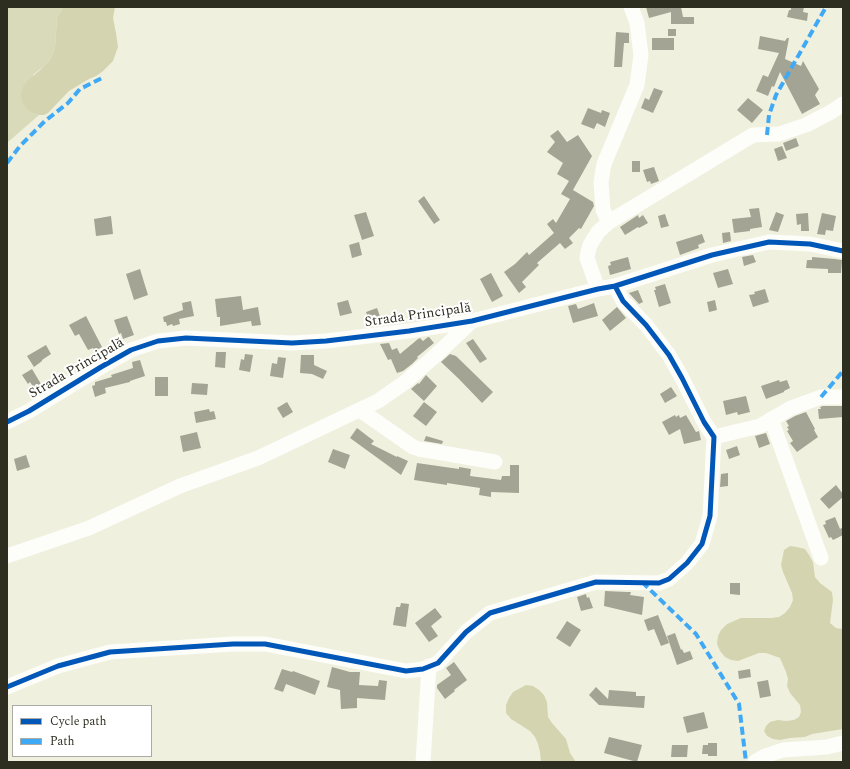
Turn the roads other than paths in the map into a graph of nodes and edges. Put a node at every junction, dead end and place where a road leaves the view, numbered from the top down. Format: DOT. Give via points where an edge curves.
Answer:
graph roads {
  1 [pos="631,7"];
  2 [pos="843,104"];
  3 [pos="609,222"];
  4 [pos="843,251"];
  5 [pos="615,286"];
  6 [pos="598,289"];
  7 [pos="472,321"];
  8 [pos="843,397"];
  9 [pos="360,410"];
  10 [pos="771,420"];
  11 [pos="7,422"];
  12 [pos="714,437"];
  13 [pos="495,462"];
  14 [pos="7,556"];
  15 [pos="821,558"];
  16 [pos="430,666"];
  17 [pos="7,687"];
  18 [pos="843,743"];
  19 [pos="422,762"];
  20 [pos="754,762"];
  1 -- 3 [label="street" via="638,23 641,54 637,85 604,164 601,182 602,203"];
  2 -- 3 [label="street" via="806,125 779,134 753,135"];
  3 -- 6 [label="street" via="598,232 590,245 587,258"];
  4 -- 5 [label="street, Strada Principală" via="810,244 769,242 712,255"];
  5 -- 6 [label="street, Strada Principală"];
  5 -- 12 [label="street" via="623,301 669,355"];
  6 -- 7 [label="street, Strada Principală"];
  7 -- 9 [label="street, Strada Principală" via="404,383"];
  7 -- 11 [label="street, Strada Principală" via="326,341 292,343 186,338 158,341 131,350"];
  8 -- 10 [label="street" via="821,397 791,408"];
  9 -- 13 [label="street" via="413,447"];
  9 -- 14 [label="street, Strada Principală" via="258,458 180,486 89,528"];
  10 -- 12 [label="street" via="760,426"];
  10 -- 15 [label="street"];
  12 -- 16 [label="street" via="710,516 702,544 687,563 669,579 659,583 596,582 490,613 466,632 438,663"];
  16 -- 17 [label="street" via="406,670 265,644 233,644 110,652 58,666"];
  16 -- 19 [label="street"];
  18 -- 20 [label="street" via="827,747 783,750"];
}
